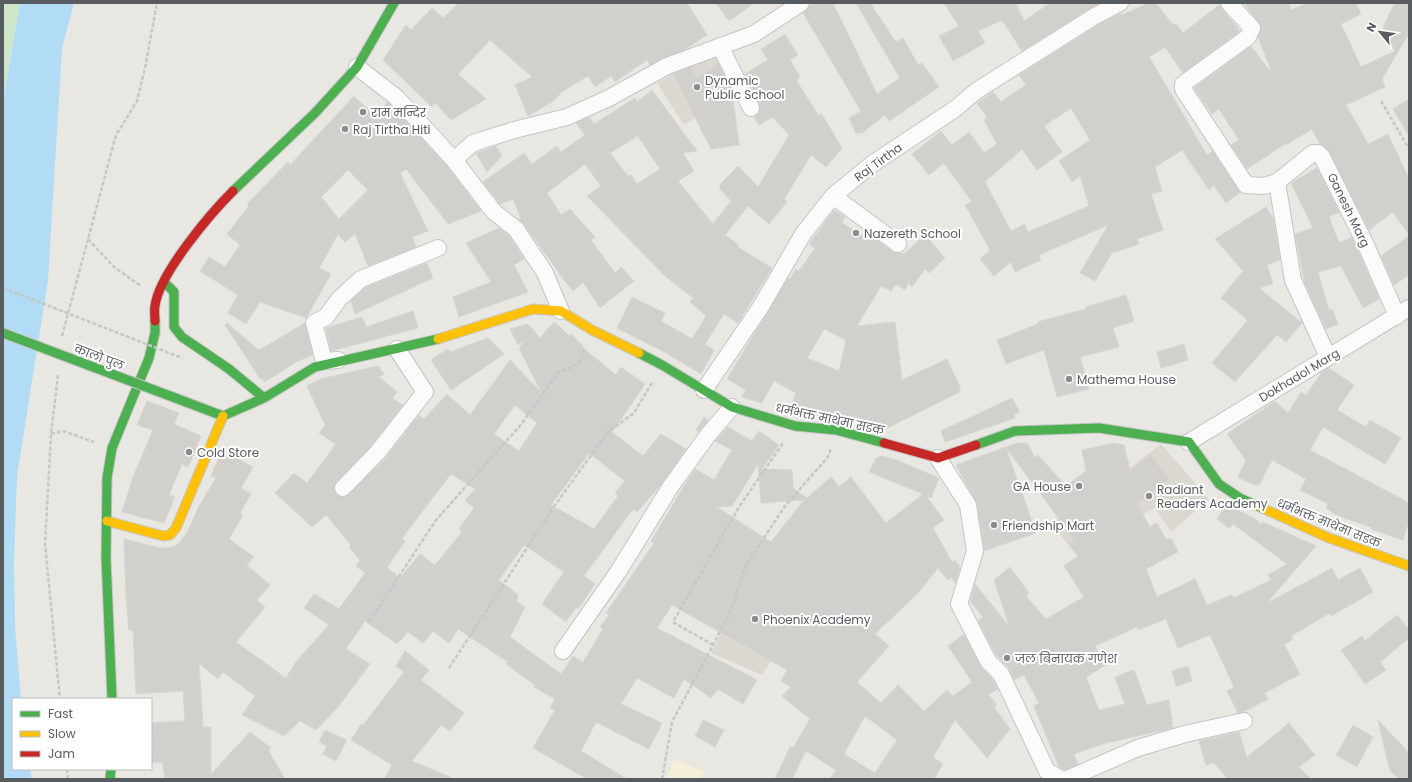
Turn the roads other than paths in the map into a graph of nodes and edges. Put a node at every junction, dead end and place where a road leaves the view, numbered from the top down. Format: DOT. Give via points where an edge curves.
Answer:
graph roads {
  1 [pos="394,3"];
  2 [pos="801,3"];
  3 [pos="1120,3"];
  4 [pos="1229,3"];
  5 [pos="720,46"];
  6 [pos="357,67"];
  7 [pos="751,108"];
  8 [pos="454,160"];
  9 [pos="1277,182"];
  10 [pos="833,196"];
  11 [pos="898,244"];
  12 [pos="438,248"];
  13 [pos="164,282"];
  14 [pos="562,311"];
  15 [pos="1403,312"];
  16 [pos="3,333"];
  17 [pos="398,349"];
  18 [pos="1328,357"];
  19 [pos="341,360"];
  20 [pos="704,390"];
  21 [pos="264,398"];
  22 [pos="732,407"];
  23 [pos="223,416"];
  24 [pos="1189,442"];
  25 [pos="938,458"];
  26 [pos="343,488"];
  27 [pos="107,521"];
  28 [pos="1409,566"];
  29 [pos="563,651"];
  30 [pos="112,698"];
  31 [pos="1244,721"];
  32 [pos="1061,779"];
  33 [pos="1067,779"];
  1 -- 6 [label="main road"];
  2 -- 5 [label="street" via="754,34"];
  3 -- 10 [label="street, Raj Tirtha" via="976,91 955,110 872,164"];
  4 -- 9 [label="street" via="1252,28 1251,32 1248,37 1183,84 1183,89 1246,185 1264,186"];
  5 -- 7 [label="street"];
  5 -- 8 [label="street" via="667,66 609,98 567,117 474,143"];
  6 -- 8 [label="street" via="396,97"];
  6 -- 13 [label="main road" via="315,114 222,202 193,236"];
  8 -- 14 [label="street" via="494,212 516,229 545,273"];
  9 -- 15 [label="street, Ganesh Marg" via="1313,153 1322,156"];
  9 -- 18 [label="street" via="1293,280"];
  10 -- 11 [label="street"];
  10 -- 20 [label="street, Raj Tirtha" via="802,234 760,308"];
  12 -- 19 [label="street" via="360,279 339,299 326,317 314,323 324,361"];
  13 -- 21 [label="main road" via="174,292 174,326 182,337 229,369"];
  13 -- 27 [label="main road" via="155,305 155,333 149,358 112,448"];
  14 -- 17 [label="main road" via="533,309 429,342"];
  14 -- 20 [label="main road, धर्मभक्त माथेमा सडक" via="592,330 662,365"];
  15 -- 18 [label="street, Dokhadol Marg"];
  16 -- 23 [label="main road, कालो पुल, bridge"];
  17 -- 19 [label="main road"];
  17 -- 26 [label="street" via="425,392 377,453"];
  18 -- 24 [label="street, Dokhadol Marg"];
  19 -- 21 [label="main road" via="315,367"];
  20 -- 22 [label="main road, धर्मभक्त माथेमा सडक"];
  21 -- 23 [label="main road"];
  22 -- 25 [label="main road, धर्मभक्त माथेमा सडक" via="795,426 836,430"];
  22 -- 29 [label="street" via="671,486 618,572"];
  23 -- 27 [label="main road" via="176,528 170,535 163,536"];
  24 -- 25 [label="main road" via="1099,428 1015,431"];
  24 -- 28 [label="main road, धर्मभक्त माथेमा सडक" via="1219,484 1240,498 1330,538"];
  25 -- 32 [label="street" via="968,505 974,543 975,551 959,604 988,661 1001,674 1047,771"];
  27 -- 30 [label="main road" via="106,558"];
  31 -- 33 [label="street" via="1184,734 1138,748"];
}
